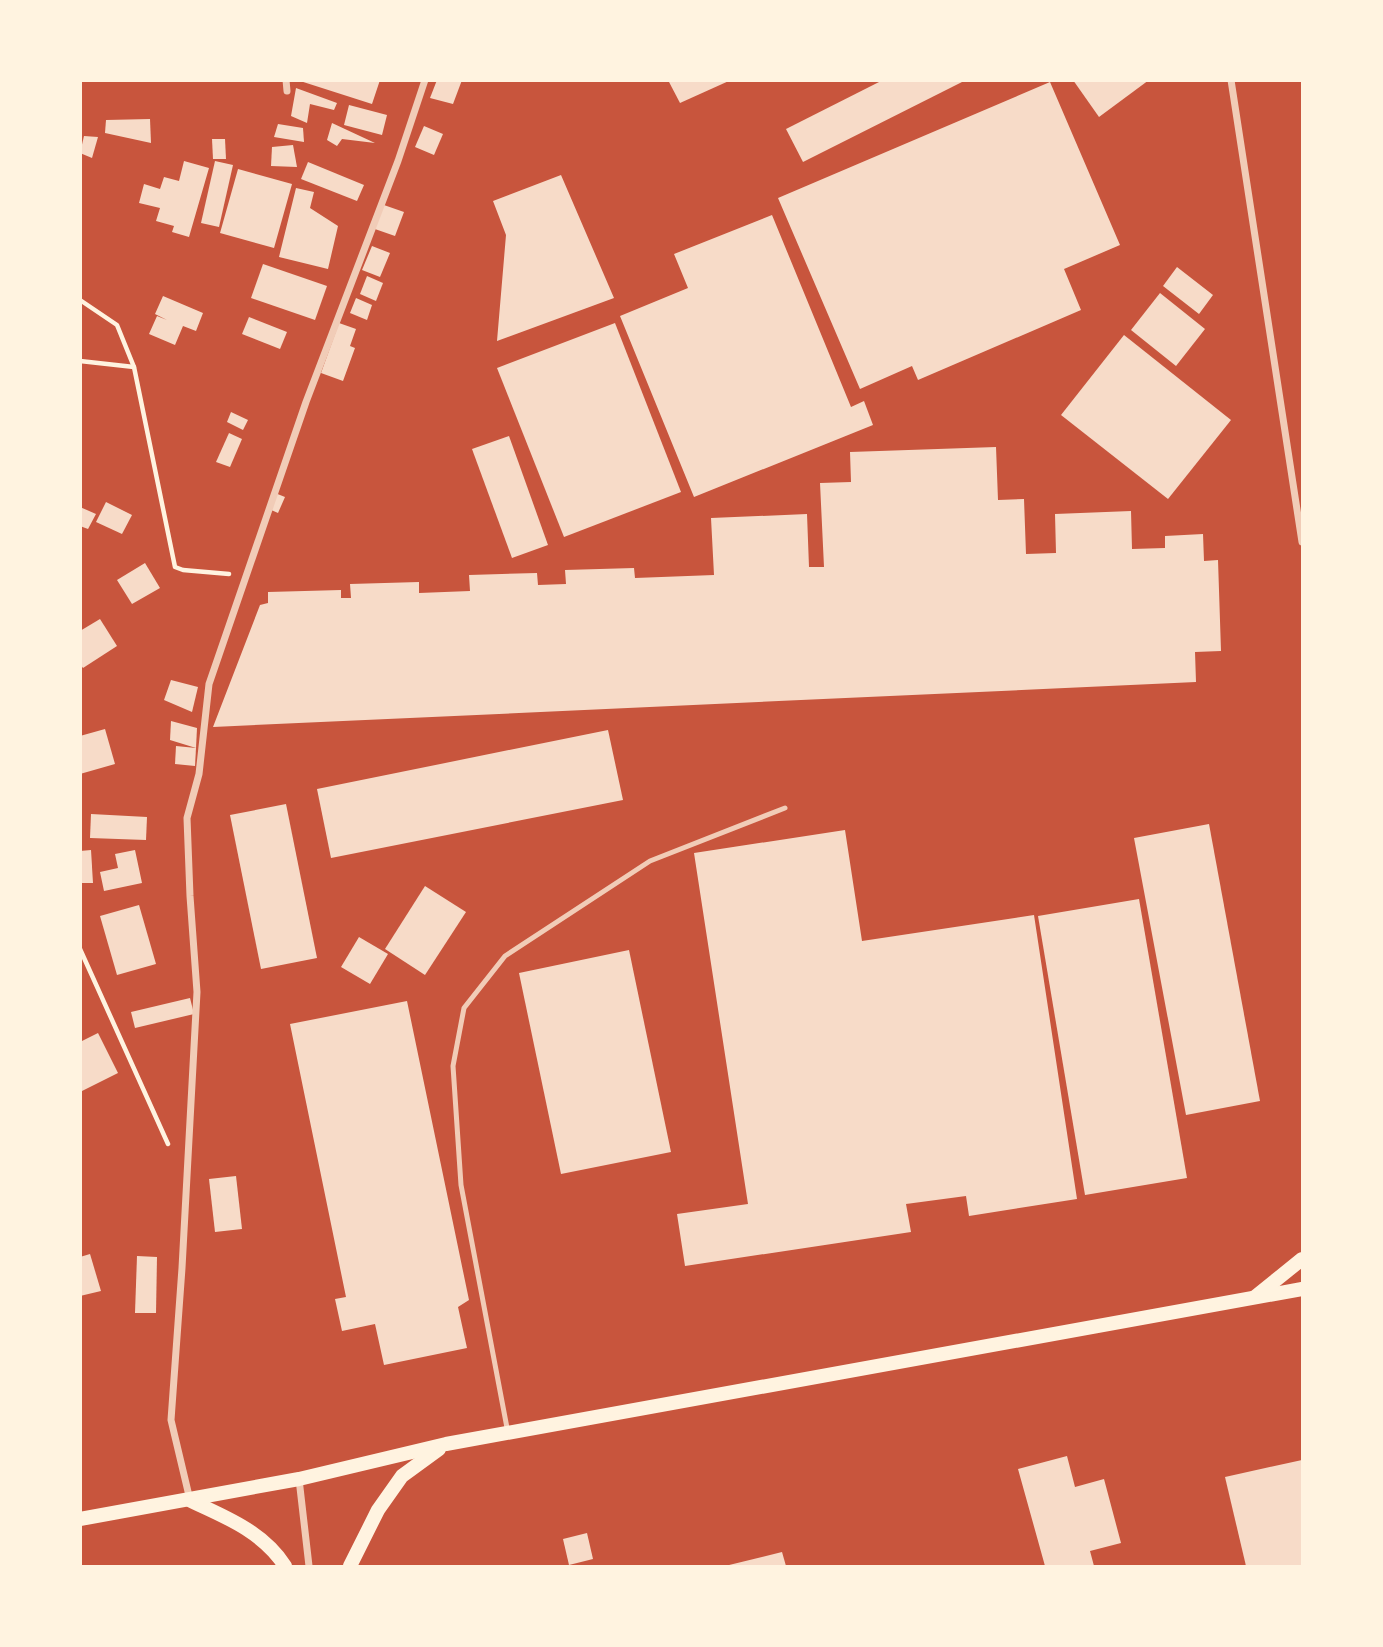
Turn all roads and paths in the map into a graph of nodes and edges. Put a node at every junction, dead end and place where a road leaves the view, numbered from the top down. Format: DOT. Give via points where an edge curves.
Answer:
graph roads {
  1 [pos="286,80"];
  2 [pos="425,80"];
  3 [pos="1231,80"];
  4 [pos="287,91"];
  5 [pos="80,300"];
  6 [pos="80,361"];
  7 [pos="134,367"];
  8 [pos="1303,542"];
  9 [pos="245,575"];
  10 [pos="786,808"];
  11 [pos="80,949"];
  12 [pos="169,1146"];
  13 [pos="1303,1259"];
  14 [pos="1303,1289"];
  15 [pos="1254,1298"];
  16 [pos="508,1433"];
  17 [pos="446,1444"];
  18 [pos="299,1479"];
  19 [pos="190,1500"];
  20 [pos="80,1519"];
  21 [pos="285,1566"];
  22 [pos="309,1566"];
  23 [pos="351,1566"];
  1 -- 4 [label="street"];
  2 -- 9 [label="street"];
  3 -- 8 [label="street"];
  5 -- 7 [label="path" via="117,325"];
  6 -- 7 [label="path"];
  7 -- 9 [label="path" via="175,567"];
  9 -- 19 [label="street" via="209,684 199,774 187,818 197,992 171,1420"];
  10 -- 16 [label="lane" via="650,861 505,956 464,1008 453,1066 460,1185"];
  11 -- 12 [label="path"];
  13 -- 15 [label="main road"];
  14 -- 15 [label="main road"];
  15 -- 16 [label="main road"];
  16 -- 17 [label="main road"];
  17 -- 18 [label="main road"];
  17 -- 23 [label="main road" via="402,1476 378,1510"];
  18 -- 19 [label="main road"];
  18 -- 22 [label="street"];
  19 -- 20 [label="main road"];
  19 -- 21 [label="main road" via="240,1523"];
}
